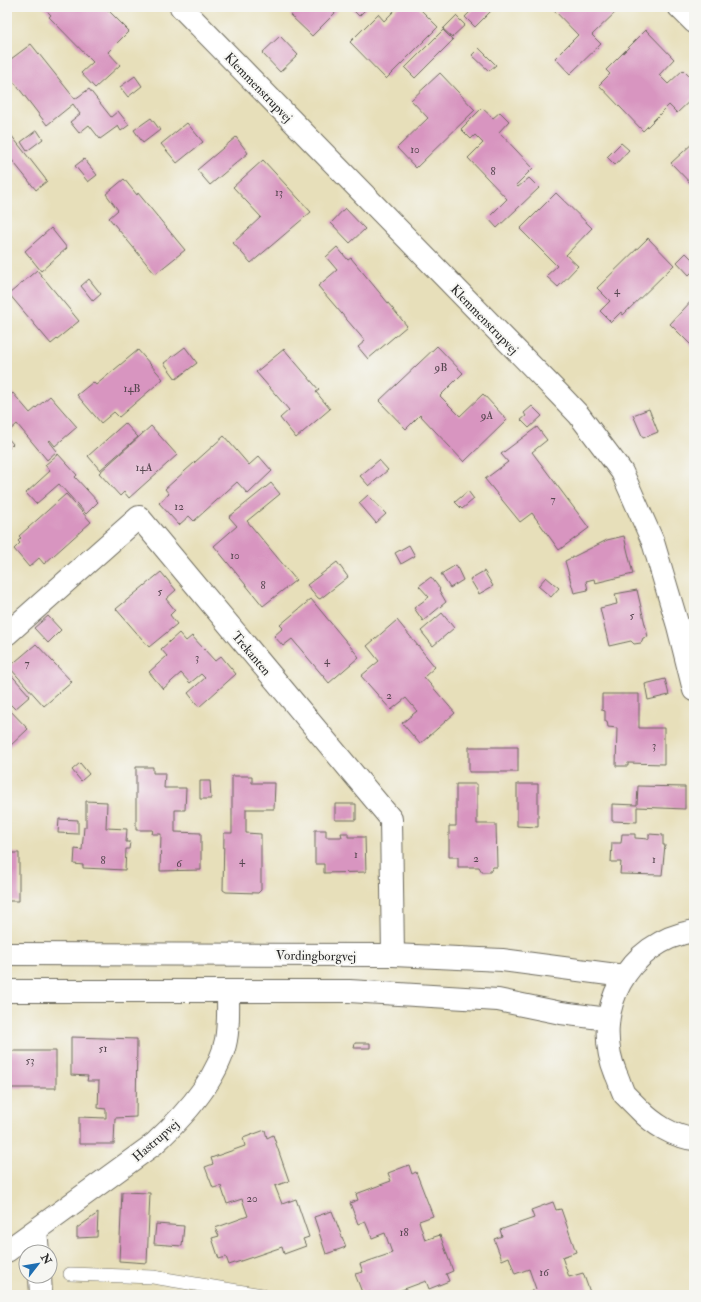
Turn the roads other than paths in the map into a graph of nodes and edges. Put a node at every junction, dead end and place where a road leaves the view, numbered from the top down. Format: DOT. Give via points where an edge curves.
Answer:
graph roads {
  1 [pos="180,7"];
  2 [pos="679,7"];
  3 [pos="694,22"];
  4 [pos="7,634"];
  5 [pos="694,690"];
  6 [pos="694,931"];
  7 [pos="7,954"];
  8 [pos="393,955"];
  9 [pos="624,976"];
  10 [pos="7,991"];
  11 [pos="228,991"];
  12 [pos="608,1019"];
  13 [pos="694,1139"];
  14 [pos="36,1230"];
  15 [pos="37,1244"];
  16 [pos="7,1251"];
  17 [pos="70,1274"];
  18 [pos="40,1284"];
  19 [pos="41,1295"];
  20 [pos="262,1295"];
  1 -- 5 [label="street, Klemmenstrupvej" via="559,394 622,472 654,542"];
  2 -- 3 [label="street"];
  4 -- 8 [label="street, Trekanten" via="139,517 391,819"];
  6 -- 9 [label="street" via="678,934 647,950"];
  7 -- 8 [label="street, Vordingborgvej"];
  8 -- 9 [label="street, Vordingborgvej" via="502,960"];
  9 -- 12 [label="street" via="613,997"];
  10 -- 11 [label="street"];
  11 -- 12 [label="street" via="349,991 498,1000 561,1013"];
  11 -- 14 [label="street, Hastrupvej" via="226,1040 213,1075 176,1123 154,1144"];
  12 -- 13 [label="street" via="609,1058 624,1093 650,1121 685,1138"];
  14 -- 15 [label="street"];
  14 -- 16 [label="street, Hastrupvej"];
  17 -- 20 [label="lane" via="153,1277"];
  18 -- 19 [label="street"];
}
